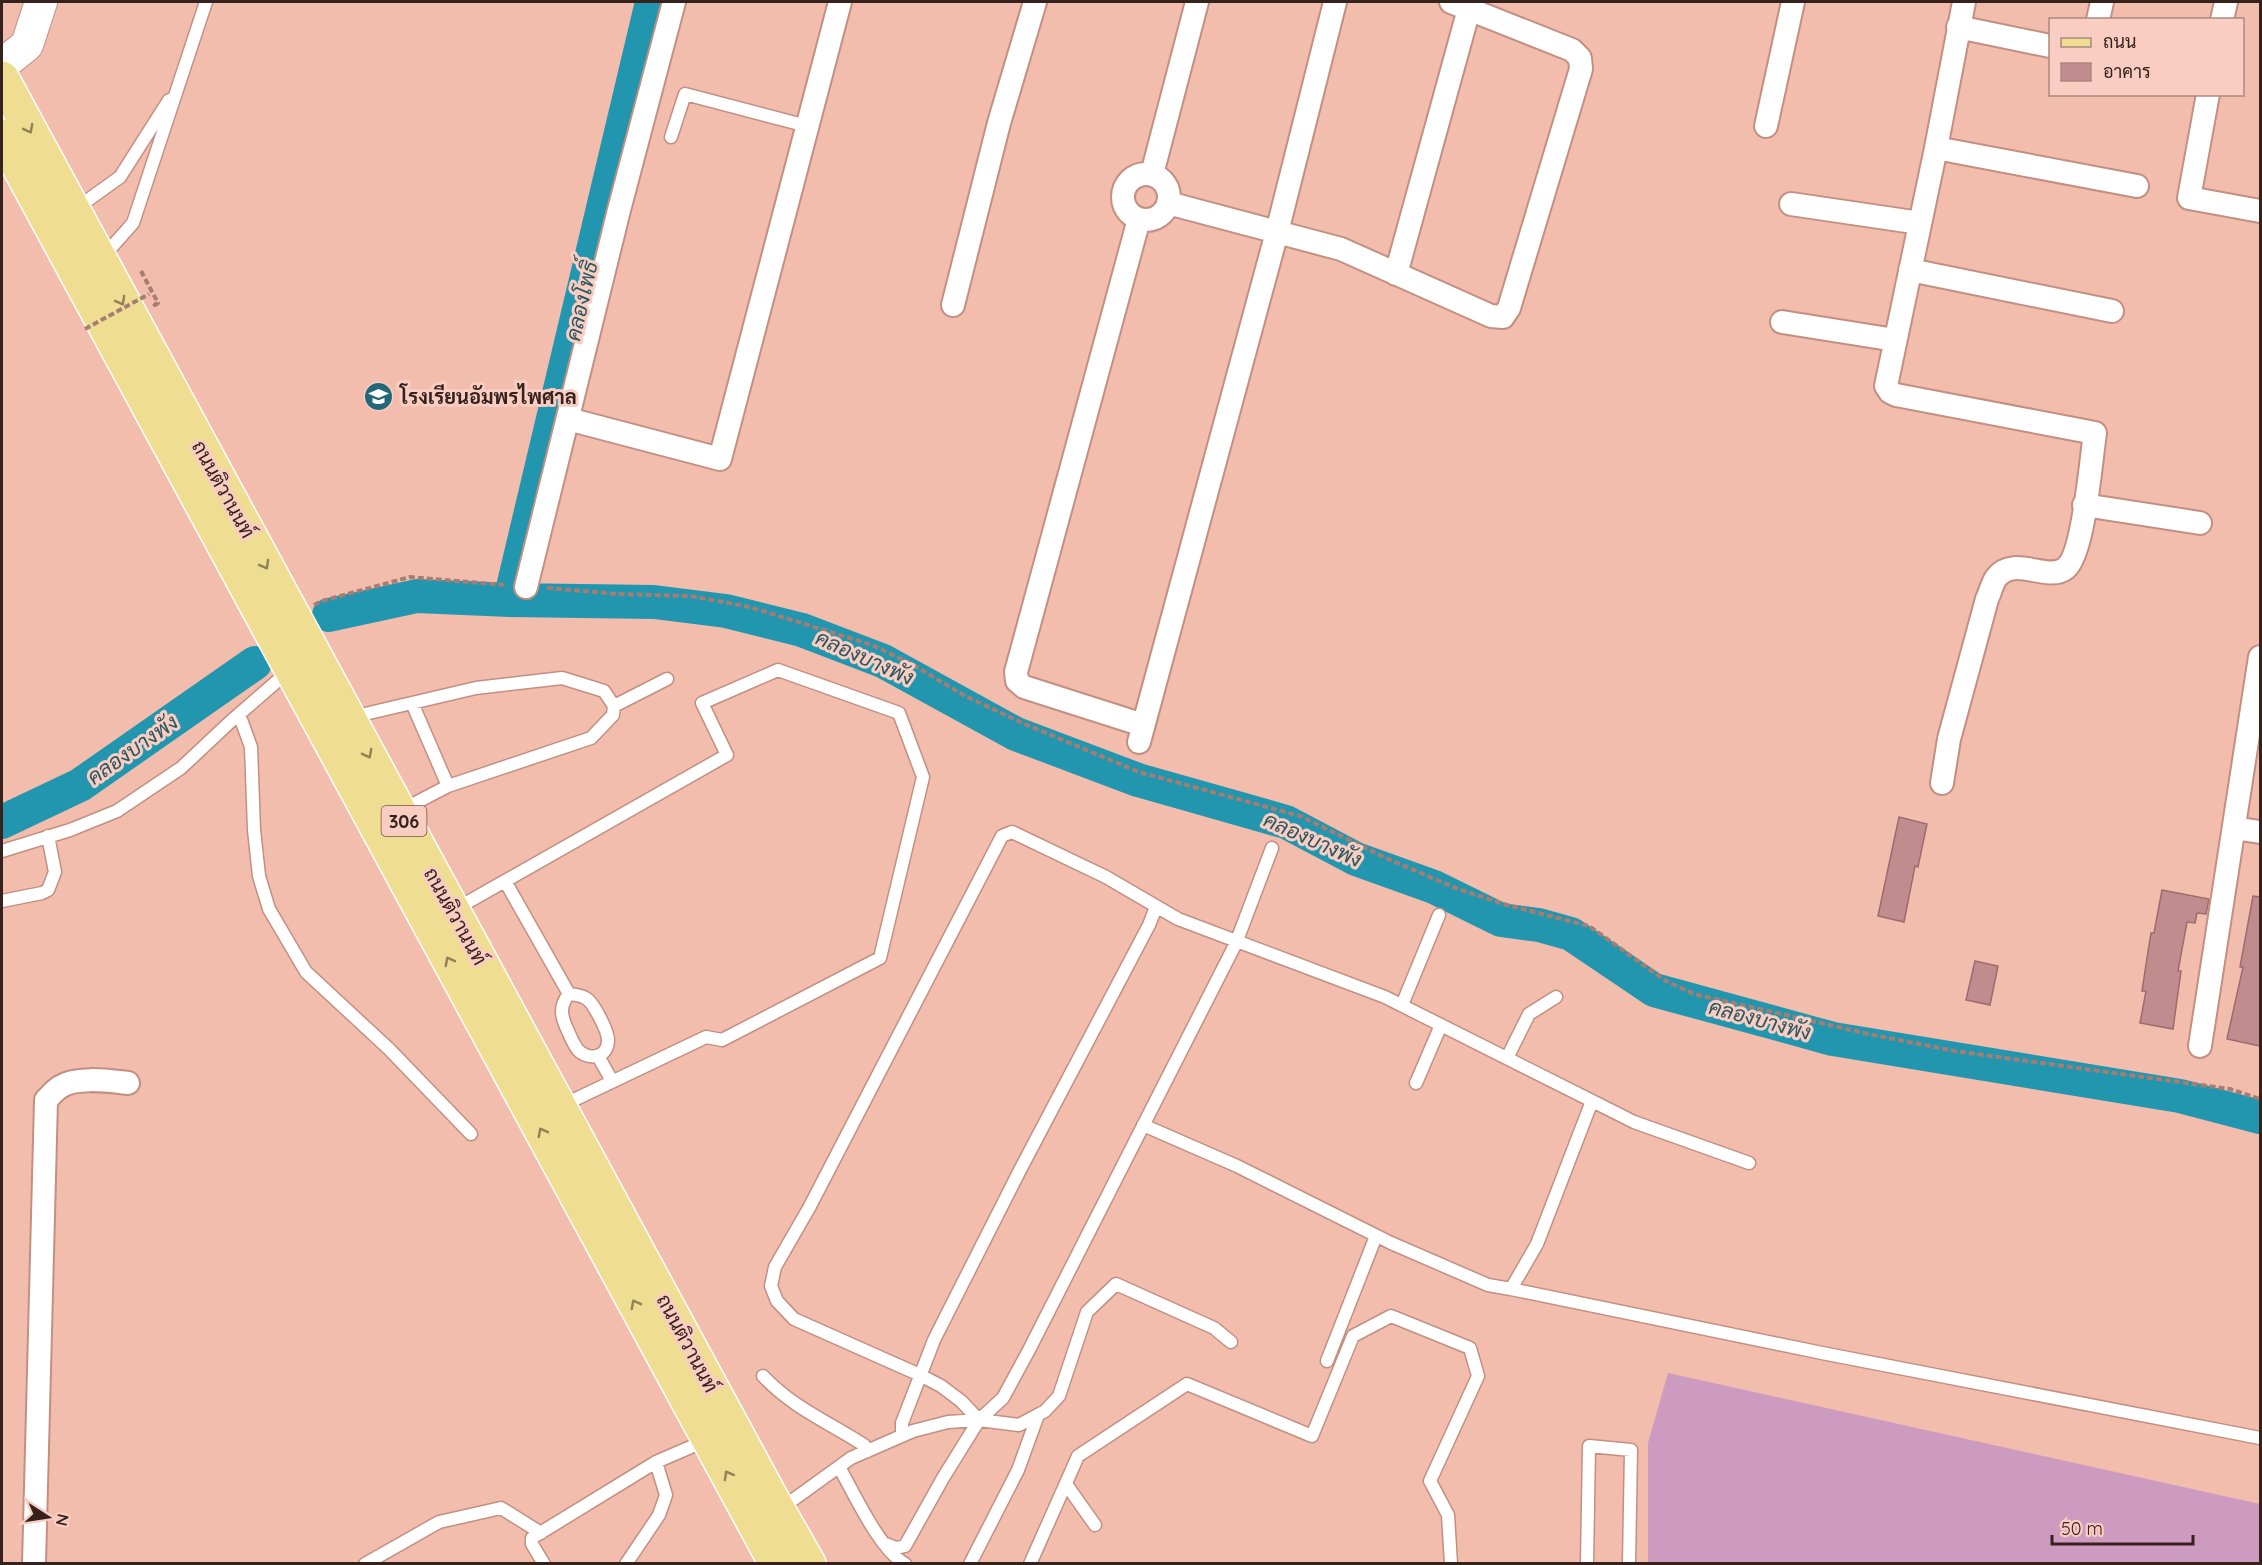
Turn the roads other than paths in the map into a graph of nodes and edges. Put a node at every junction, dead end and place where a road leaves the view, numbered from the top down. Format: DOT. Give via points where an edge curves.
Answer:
graph roads {
  1 [pos="41,2"];
  2 [pos="206,2"];
  3 [pos="674,2"];
  4 [pos="840,2"];
  5 [pos="1035,2"];
  6 [pos="1197,2"];
  7 [pos="1335,2"];
  8 [pos="1793,2"];
  9 [pos="1964,2"];
  10 [pos="2102,2"];
  11 [pos="2226,2"];
  12 [pos="1460,5"];
  13 [pos="2098,18"];
  14 [pos="2223,18"];
  15 [pos="1958,27"];
  16 [pos="2049,45"];
  17 [pos="2,65"];
  18 [pos="2,78"];
  19 [pos="179,86"];
  20 [pos="2208,96"];
  21 [pos="807,126"];
  22 [pos="1766,126"];
  23 [pos="2,136"];
  24 [pos="671,137"];
  25 [pos="1936,148"];
  26 [pos="1152,174"];
  27 [pos="2137,186"];
  28 [pos="1168,203"];
  29 [pos="1791,204"];
  30 [pos="73,211"];
  31 [pos="2260,211"];
  32 [pos="1139,219"];
  33 [pos="1920,223"];
  34 [pos="1277,232"];
  35 [pos="99,261"];
  36 [pos="1910,270"];
  37 [pos="1396,274"];
  38 [pos="953,304"];
  39 [pos="2112,311"];
  40 [pos="1782,322"];
  41 [pos="1895,340"];
  42 [pos="567,419"];
  43 [pos="2084,505"];
  44 [pos="2200,523"];
  45 [pos="526,586"];
  46 [pos="2260,657"];
  47 [pos="291,669"];
  48 [pos="667,679"];
  49 [pos="412,703"];
  50 [pos="615,706"];
  51 [pos="238,714"];
  52 [pos="348,718"];
  53 [pos="1942,783"];
  54 [pos="448,786"];
  55 [pos="399,811"];
  56 [pos="2234,828"];
  57 [pos="2260,832"];
  58 [pos="48,836"];
  59 [pos="1272,848"];
  60 [pos="2,851"];
  61 [pos="505,881"];
  62 [pos="2,901"];
  63 [pos="1156,907"];
  64 [pos="453,910"];
  65 [pos="1439,915"];
  66 [pos="1236,943"];
  67 [pos="569,994"];
  68 [pos="1557,997"];
  69 [pos="1402,1005"];
  70 [pos="1441,1025"];
  71 [pos="2200,1047"];
  72 [pos="598,1056"];
  73 [pos="1507,1058"];
  74 [pos="612,1082"];
  75 [pos="128,1083"];
  76 [pos="1416,1083"];
  77 [pos="1592,1101"];
  78 [pos="559,1107"];
  79 [pos="1143,1125"];
  80 [pos="471,1134"];
  81 [pos="1749,1163"];
  82 [pos="1376,1236"];
  83 [pos="1511,1289"];
  84 [pos="1232,1342"];
  85 [pos="1327,1361"];
  86 [pos="920,1375"];
  87 [pos="763,1376"];
  88 [pos="1038,1415"];
  89 [pos="979,1420"];
  90 [pos="902,1436"];
  91 [pos="2260,1438"];
  92 [pos="708,1440"];
  93 [pos="868,1451"];
  94 [pos="656,1462"];
  95 [pos="839,1467"];
  96 [pos="1066,1484"];
  97 [pos="765,1505"];
  98 [pos="1095,1525"];
  99 [pos="541,1533"];
  100 [pos="886,1544"];
  101 [pos="34,1563"];
  102 [pos="365,1563"];
  103 [pos="544,1563"];
  104 [pos="626,1563"];
  105 [pos="776,1563"];
  106 [pos="809,1563"];
  107 [pos="905,1563"];
  108 [pos="970,1563"];
  109 [pos="1030,1563"];
  110 [pos="1451,1563"];
  111 [pos="1587,1563"];
  112 [pos="1629,1563"];
  1 -- 17 [label="street" via="27,45"];
  2 -- 19 [label="lane"];
  3 -- 42 [label="street"];
  4 -- 21 [label="street"];
  5 -- 38 [label="street" via="999,123"];
  6 -- 26 [label="street"];
  7 -- 34 [label="street"];
  8 -- 22 [label="street"];
  9 -- 15 [label="street"];
  10 -- 13 [label="street"];
  11 -- 14 [label="street"];
  12 -- 37 [label="street"];
  12 -- 37 [label="street" via="1572,50 1580,58 1581,69 1509,308 1503,317 1491,316"];
  15 -- 16 [label="street"];
  15 -- 25 [label="street"];
  18 -- 30 [label="main road, ถนนติวานนท์ / 306, one-way"];
  19 -- 30 [label="lane" via="120,177"];
  19 -- 35 [label="lane" via="133,223"];
  20 -- 31 [label="street" via="2189,198"];
  21 -- 24 [label="lane" via="685,93"];
  21 -- 42 [label="street" via="720,459"];
  23 -- 47 [label="main road, ถนนติวานนท์ / 306"];
  25 -- 27 [label="street"];
  25 -- 33 [label="street"];
  26 -- 28 [label="street" via="1166,185"];
  26 -- 32 [label="street" via="1135,177 1122,196 1125,208"];
  28 -- 32 [label="street" via="1157,217"];
  28 -- 34 [label="street"];
  29 -- 33 [label="street"];
  30 -- 35 [label="main road, ถนนติวานนท์ / 306"];
  32 -- 34 [label="street" via="1016,672 1017,681 1024,687 1141,733"];
  33 -- 36 [label="street"];
  34 -- 37 [label="street" via="1341,249"];
  35 -- 52 [label="main road, ถนนติวานนท์ / 306, one-way"];
  36 -- 39 [label="street"];
  36 -- 41 [label="street"];
  40 -- 41 [label="street"];
  41 -- 43 [label="street" via="1886,386 1890,393 2095,433"];
  42 -- 45 [label="street"];
  43 -- 44 [label="street"];
  43 -- 53 [label="street" via="2084,519 2066,568 2056,572 2014,567 1995,579 1948,739"];
  46 -- 56 [label="street"];
  47 -- 51 [label="lane"];
  92 -- 47 [label="main road, ถนนติวานนท์ / 306, one-way"];
  48 -- 50 [label="lane"];
  49 -- 50 [label="lane" via="476,688 562,678 604,691"];
  49 -- 52 [label="lane"];
  49 -- 54 [label="lane"];
  50 -- 54 [label="lane" via="613,714 591,738"];
  51 -- 58 [label="lane" via="181,768 117,811"];
  51 -- 80 [label="lane" via="251,747 259,876 269,909 306,972 389,1049"];
  52 -- 55 [label="main road, ถนนติวานนท์ / 306, one-way"];
  54 -- 55 [label="lane"];
  55 -- 64 [label="main road, ถนนติวานนท์ / 306"];
  56 -- 57 [label="street"];
  56 -- 71 [label="street"];
  58 -- 60 [label="lane"];
  58 -- 62 [label="lane" via="54,872 48,890"];
  59 -- 66 [label="lane"];
  61 -- 64 [label="lane"];
  61 -- 67 [label="lane"];
  61 -- 74 [label="lane" via="728,755 702,703 778,669 898,713 922,777 880,958 722,1040 706,1037"];
  63 -- 66 [label="lane"];
  63 -- 86 [label="lane" via="933,1340"];
  63 -- 86 [label="lane" via="1032,841 1012,832 1002,836 775,1267 771,1286 777,1301 794,1319"];
  64 -- 78 [label="main road, ถนนติวานนท์ / 306"];
  65 -- 69 [label="lane"];
  66 -- 69 [label="lane"];
  66 -- 79 [label="lane"];
  67 -- 72 [label="lane" via="564,1000 562,1018 579,1050"];
  67 -- 72 [label="lane" via="587,999 606,1030 607,1046"];
  68 -- 73 [label="lane" via="1529,1014"];
  69 -- 70 [label="lane"];
  70 -- 73 [label="lane"];
  70 -- 76 [label="lane"];
  72 -- 74 [label="lane"];
  73 -- 77 [label="lane"];
  74 -- 78 [label="lane"];
  75 -- 101 [label="street" via="93,1080 65,1084 46,1100"];
  77 -- 81 [label="lane" via="1634,1122"];
  77 -- 83 [label="lane" via="1537,1244"];
  78 -- 97 [label="main road, ถนนติวานนท์ / 306"];
  79 -- 82 [label="lane" via="1237,1166"];
  79 -- 89 [label="lane" via="1003,1398"];
  82 -- 83 [label="lane" via="1488,1285"];
  82 -- 85 [label="lane"];
  83 -- 91 [label="lane"];
  84 -- 88 [label="lane" via="1214,1328 1116,1284 1087,1312 1059,1396"];
  86 -- 89 [label="lane" via="961,1401"];
  86 -- 90 [label="lane" via="902,1423"];
  87 -- 93 [label="lane" via="780,1394"];
  88 -- 89 [label="lane" via="1019,1425"];
  88 -- 108 [label="lane" via="1018,1470"];
  89 -- 90 [label="lane" via="948,1422"];
  89 -- 100 [label="lane" via="905,1546"];
  90 -- 93 [label="lane"];
  92 -- 94 [label="lane"];
  97 -- 92 [label="main road, ถนนติวานนท์ / 306, one-way"];
  93 -- 95 [label="lane"];
  94 -- 99 [label="lane"];
  94 -- 104 [label="lane" via="666,1495 659,1515"];
  95 -- 97 [label="lane"];
  95 -- 100 [label="lane"];
  96 -- 98 [label="lane"];
  96 -- 109 [label="lane"];
  96 -- 110 [label="lane" via="1078,1456 1186,1384 1312,1436 1353,1336 1391,1316 1470,1348 1478,1376 1430,1481 1448,1515"];
  97 -- 105 [label="main road, ถนนติวานนท์ / 306"];
  97 -- 106 [label="main road, ถนนติวานนท์ / 306"];
  99 -- 102 [label="lane" via="501,1508 439,1522"];
  99 -- 103 [label="lane" via="532,1538 532,1544"];
  100 -- 107 [label="lane"];
  111 -- 112 [label="lane" via="1589,1446 1631,1450"];
}
